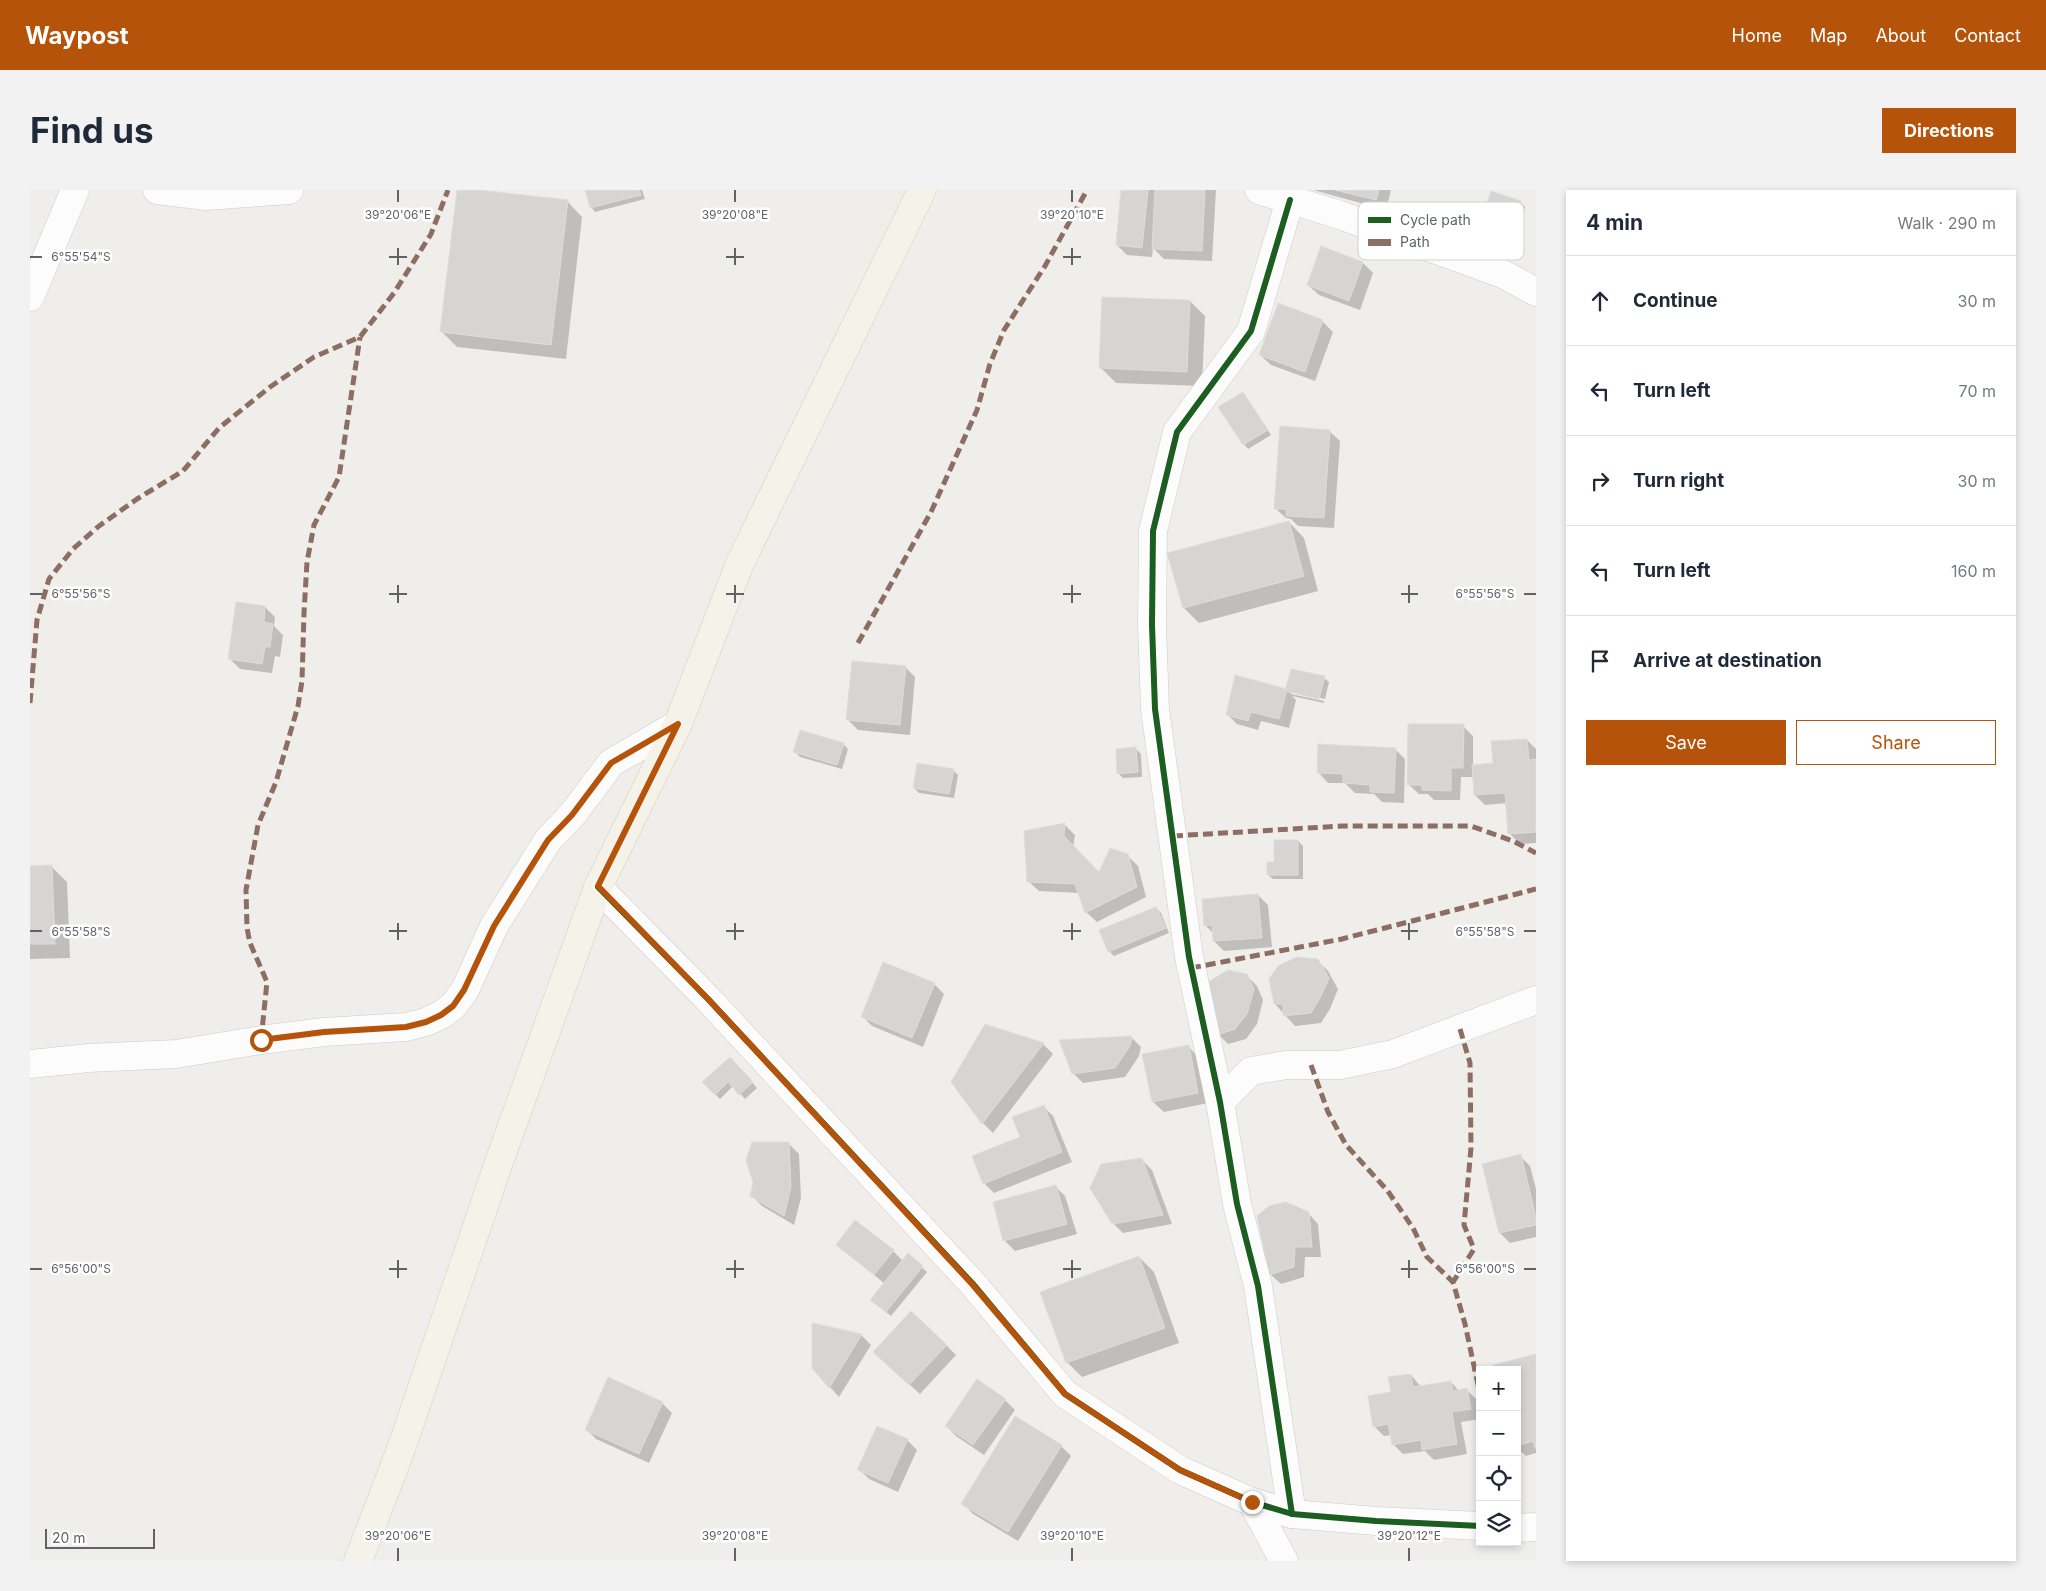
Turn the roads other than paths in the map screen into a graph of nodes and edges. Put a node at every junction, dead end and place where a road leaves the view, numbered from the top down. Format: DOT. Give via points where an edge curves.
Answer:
graph roads {
  1 [pos="75,190"];
  2 [pos="157,190"];
  3 [pos="289,190"];
  4 [pos="922,190"];
  5 [pos="1259,190"];
  6 [pos="1290,200"];
  7 [pos="1358,222"];
  8 [pos="1464,260"];
  9 [pos="1536,292"];
  10 [pos="30,297"];
  11 [pos="678,724"];
  12 [pos="598,886"];
  13 [pos="1536,1000"];
  14 [pos="30,1064"];
  15 [pos="1220,1102"];
  16 [pos="1252,1502"];
  17 [pos="1292,1514"];
  18 [pos="1476,1526"];
  19 [pos="1536,1527"];
  20 [pos="1521,1528"];
  21 [pos="358,1561"];
  22 [pos="1284,1561"];
  1 -- 10 [label="street"];
  2 -- 3 [label="street" via="206,196"];
  4 -- 11 [label="main road" via="740,563"];
  5 -- 6 [label="street"];
  6 -- 7 [label="street"];
  6 -- 15 [label="street" via="1251,331 1177,432 1153,531 1155,709 1189,957"];
  8 -- 9 [label="street" via="1503,274"];
  11 -- 12 [label="main road"];
  11 -- 14 [label="street" via="611,763 572,815 548,840 494,926 464,990 453,1006 441,1015 406,1027 324,1032 176,1054"];
  12 -- 16 [label="street" via="708,999 972,1284 1065,1394 1180,1470"];
  12 -- 21 [label="main road" via="400,1452"];
  13 -- 15 [label="street" via="1392,1054 1340,1064 1286,1064 1250,1071"];
  15 -- 17 [label="street" via="1237,1204 1258,1286"];
  16 -- 17 [label="street"];
  16 -- 22 [label="street"];
  17 -- 18 [label="street"];
  19 -- 20 [label="street"];
}
